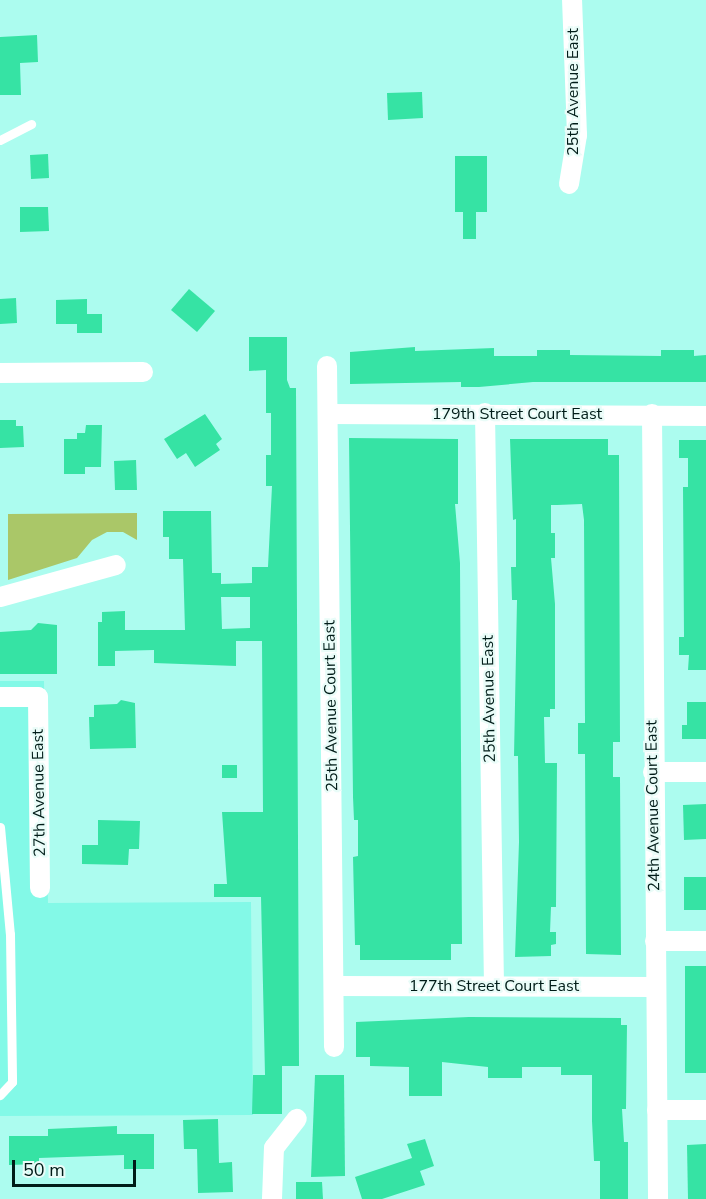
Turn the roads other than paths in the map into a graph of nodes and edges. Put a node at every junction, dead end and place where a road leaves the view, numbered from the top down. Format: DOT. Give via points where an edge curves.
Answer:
graph roads {
  1 [pos="572,0"];
  2 [pos="31,124"];
  3 [pos="0,140"];
  4 [pos="569,184"];
  5 [pos="327,366"];
  6 [pos="143,372"];
  7 [pos="0,373"];
  8 [pos="485,413"];
  9 [pos="328,414"];
  10 [pos="652,414"];
  11 [pos="706,416"];
  12 [pos="116,565"];
  13 [pos="0,597"];
  14 [pos="0,697"];
  15 [pos="652,772"];
  16 [pos="706,772"];
  17 [pos="0,827"];
  18 [pos="40,888"];
  19 [pos="655,941"];
  20 [pos="706,941"];
  21 [pos="494,985"];
  22 [pos="334,986"];
  23 [pos="655,987"];
  24 [pos="334,1047"];
  25 [pos="0,1095"];
  26 [pos="657,1110"];
  27 [pos="706,1110"];
  28 [pos="297,1119"];
  29 [pos="272,1199"];
  30 [pos="658,1199"];
  1 -- 4 [label="street, 25th Avenue East" via="577,135"];
  2 -- 3 [label="lane"];
  5 -- 9 [label="street, 25th Avenue Court East"];
  6 -- 7 [label="street"];
  8 -- 9 [label="street, 179th Street Court East"];
  8 -- 10 [label="street, 179th Street Court East"];
  8 -- 21 [label="street, 25th Avenue East"];
  9 -- 22 [label="street, 25th Avenue Court East"];
  10 -- 11 [label="street, 179th Street Court East"];
  10 -- 15 [label="street, 24th Avenue Court East"];
  12 -- 13 [label="street"];
  14 -- 18 [label="street, 27th Avenue East" via="38,697"];
  15 -- 16 [label="street"];
  15 -- 19 [label="street, 24th Avenue Court East"];
  17 -- 25 [label="lane" via="10,934 12,1082"];
  19 -- 20 [label="street"];
  19 -- 23 [label="street, 24th Avenue Court East"];
  21 -- 22 [label="street, 177th Street Court East"];
  21 -- 23 [label="street, 177th Street Court East"];
  22 -- 24 [label="street, 25th Avenue Court East"];
  23 -- 26 [label="street, 24th Avenue Court East"];
  26 -- 27 [label="street"];
  26 -- 30 [label="street, 24th Avenue Court East"];
  28 -- 29 [label="street" via="274,1148"];
}
